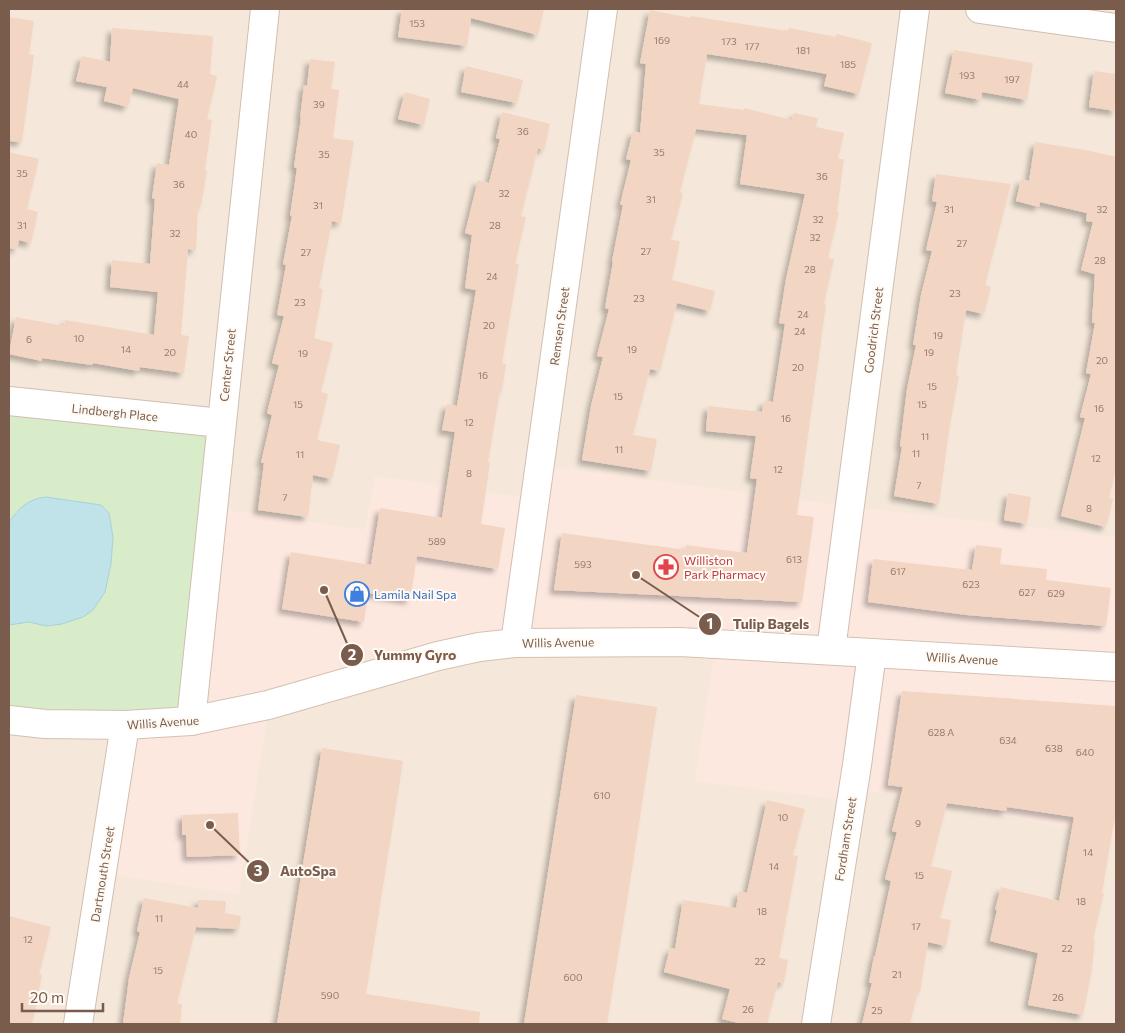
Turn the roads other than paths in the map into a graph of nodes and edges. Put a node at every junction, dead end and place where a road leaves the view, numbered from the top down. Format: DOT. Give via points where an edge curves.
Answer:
graph roads {
  1 [pos="265,9"];
  2 [pos="602,9"];
  3 [pos="915,9"];
  4 [pos="980,9"];
  5 [pos="1116,28"];
  6 [pos="9,401"];
  7 [pos="221,423"];
  8 [pos="515,643"];
  9 [pos="831,650"];
  10 [pos="872,653"];
  11 [pos="1116,667"];
  12 [pos="9,720"];
  13 [pos="190,721"];
  14 [pos="126,725"];
  15 [pos="78,1024"];
  16 [pos="816,1024"];
  1 -- 7 [label="street, Center Street"];
  2 -- 8 [label="street, Remsen Street"];
  3 -- 9 [label="street, Goodrich Street"];
  4 -- 5 [label="street"];
  6 -- 7 [label="street, Lindbergh Place"];
  7 -- 13 [label="street, Center Street"];
  8 -- 9 [label="street, Willis Avenue" via="664,641"];
  8 -- 13 [label="street, Willis Avenue" via="438,656 268,705"];
  9 -- 10 [label="street, Willis Avenue"];
  10 -- 11 [label="street, Willis Avenue"];
  10 -- 16 [label="street, Fordham Street"];
  12 -- 14 [label="street, Willis Avenue"];
  13 -- 14 [label="street, Willis Avenue"];
  14 -- 15 [label="street, Dartmouth Street"];
}
